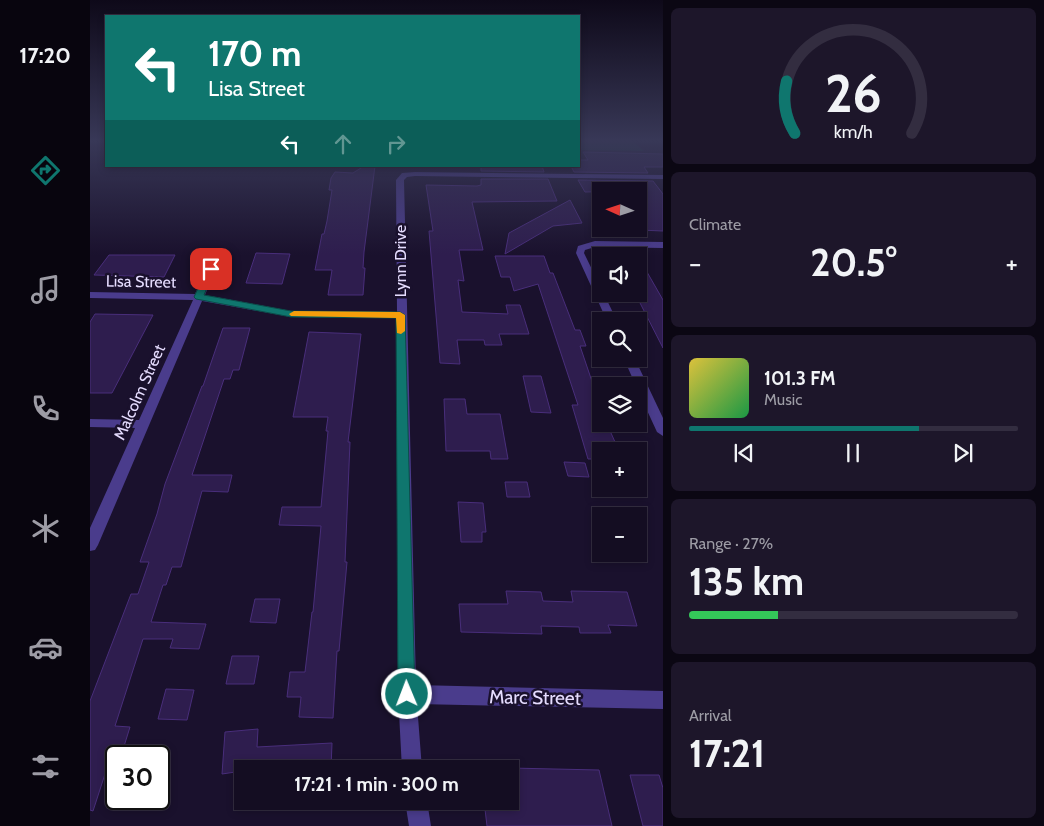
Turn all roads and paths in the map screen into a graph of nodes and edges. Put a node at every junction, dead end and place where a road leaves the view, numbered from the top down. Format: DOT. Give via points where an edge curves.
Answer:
graph roads {
  1 [pos="402,179"];
  2 [pos="663,245"];
  3 [pos="219,251"];
  4 [pos="90,295"];
  5 [pos="199,297"];
  6 [pos="608,312"];
  7 [pos="400,315"];
  8 [pos="633,367"];
  9 [pos="90,423"];
  10 [pos="143,424"];
  11 [pos="663,432"];
  12 [pos="90,545"];
  13 [pos="407,694"];
  14 [pos="663,700"];
  15 [pos="411,760"];
  16 [pos="417,810"];
  17 [pos="420,826"];
  1 -- 7 [label="street, Lynn Drive"];
  2 -- 6 [label="street" via="595,244 581,248 580,253"];
  3 -- 5 [label="street, Malcolm Street"];
  4 -- 5 [label="street, Lisa Street"];
  5 -- 7 [label="street, Lisa Street" via="291,314"];
  5 -- 10 [label="street, Malcolm Street"];
  7 -- 13 [label="street, Lynn Drive"];
  8 -- 11 [label="street"];
  9 -- 10 [label="street"];
  10 -- 12 [label="street, Malcolm Street"];
  13 -- 14 [label="street, Marc Street"];
  13 -- 15 [label="street, Lynn Drive"];
  16 -- 17 [label="street"];
}
